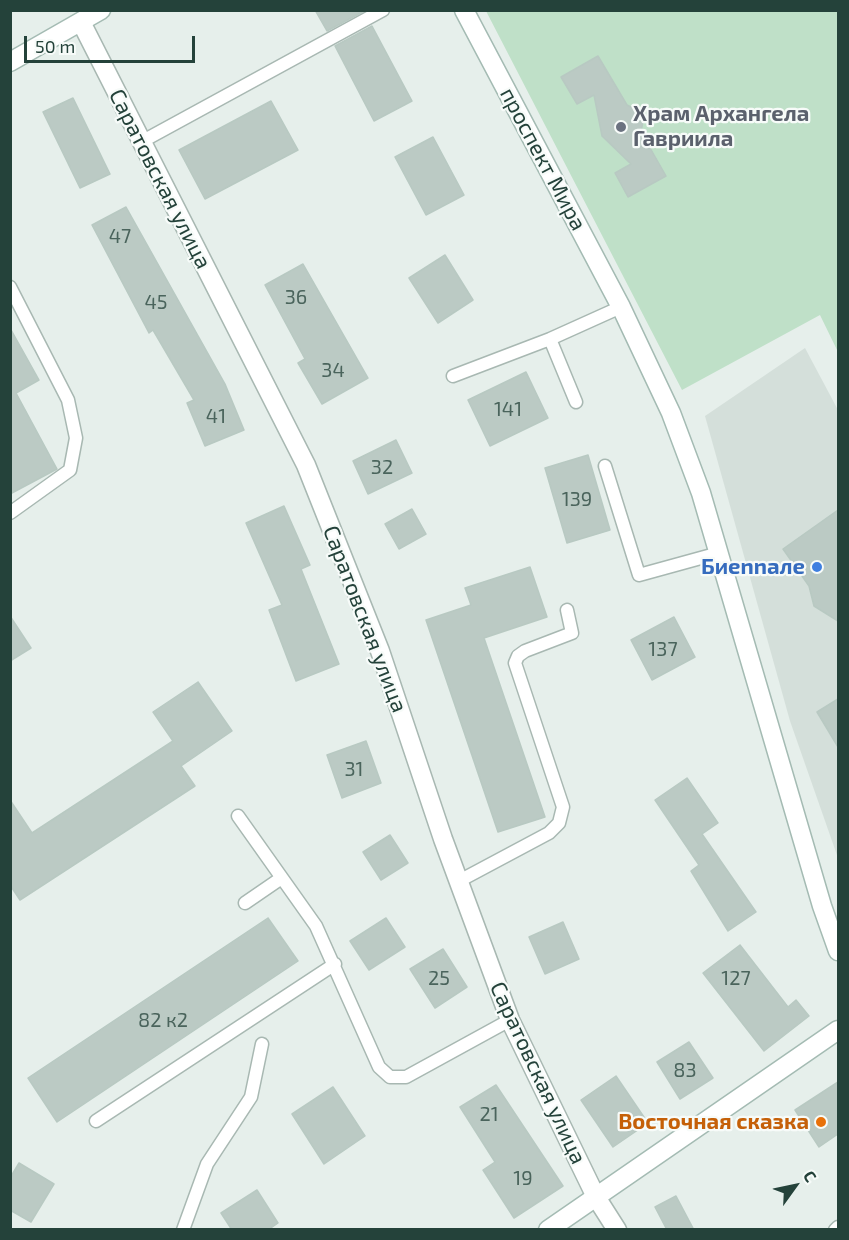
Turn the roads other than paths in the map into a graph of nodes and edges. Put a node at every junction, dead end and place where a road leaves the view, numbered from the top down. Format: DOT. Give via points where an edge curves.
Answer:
graph roads {
  1 [pos="101,10"];
  2 [pos="383,10"];
  3 [pos="464,10"];
  4 [pos="77,16"];
  5 [pos="10,62"];
  6 [pos="141,142"];
  7 [pos="10,287"];
  8 [pos="621,307"];
  9 [pos="550,339"];
  10 [pos="453,376"];
  11 [pos="576,402"];
  12 [pos="604,466"];
  13 [pos="10,513"];
  14 [pos="719,553"];
  15 [pos="567,610"];
  16 [pos="238,816"];
  17 [pos="280,879"];
  18 [pos="459,882"];
  19 [pos="244,903"];
  20 [pos="838,951"];
  21 [pos="335,964"];
  22 [pos="510,1020"];
  23 [pos="838,1030"];
  24 [pos="262,1044"];
  25 [pos="96,1121"];
  26 [pos="596,1197"];
  27 [pos="838,1227"];
  28 [pos="183,1230"];
  29 [pos="548,1230"];
  30 [pos="617,1230"];
  31 [pos="835,1230"];
  1 -- 4 [label="street"];
  2 -- 6 [label="lane"];
  3 -- 8 [label="street, проспект Мира"];
  4 -- 5 [label="street"];
  4 -- 6 [label="street, Саратовская улица"];
  6 -- 18 [label="street, Саратовская улица" via="306,465 380,651"];
  7 -- 13 [label="lane" via="68,400 75,438 70,470"];
  8 -- 9 [label="lane"];
  8 -- 14 [label="street, проспект Мира" via="672,413"];
  9 -- 10 [label="lane"];
  9 -- 11 [label="lane"];
  12 -- 14 [label="lane" via="639,575"];
  14 -- 20 [label="street, проспект Мира"];
  15 -- 18 [label="lane" via="572,633 525,651 515,663 563,807 559,823 549,833"];
  16 -- 17 [label="lane"];
  17 -- 19 [label="lane"];
  17 -- 21 [label="lane" via="316,926"];
  18 -- 22 [label="street, Саратовская улица"];
  21 -- 22 [label="lane" via="379,1067 390,1077 405,1077"];
  21 -- 25 [label="lane"];
  22 -- 26 [label="street, Саратовская улица"];
  23 -- 26 [label="street"];
  24 -- 28 [label="lane" via="251,1097 207,1164"];
  26 -- 29 [label="street"];
  26 -- 30 [label="street, Саратовская улица"];
  27 -- 31 [label="lane"];
}
